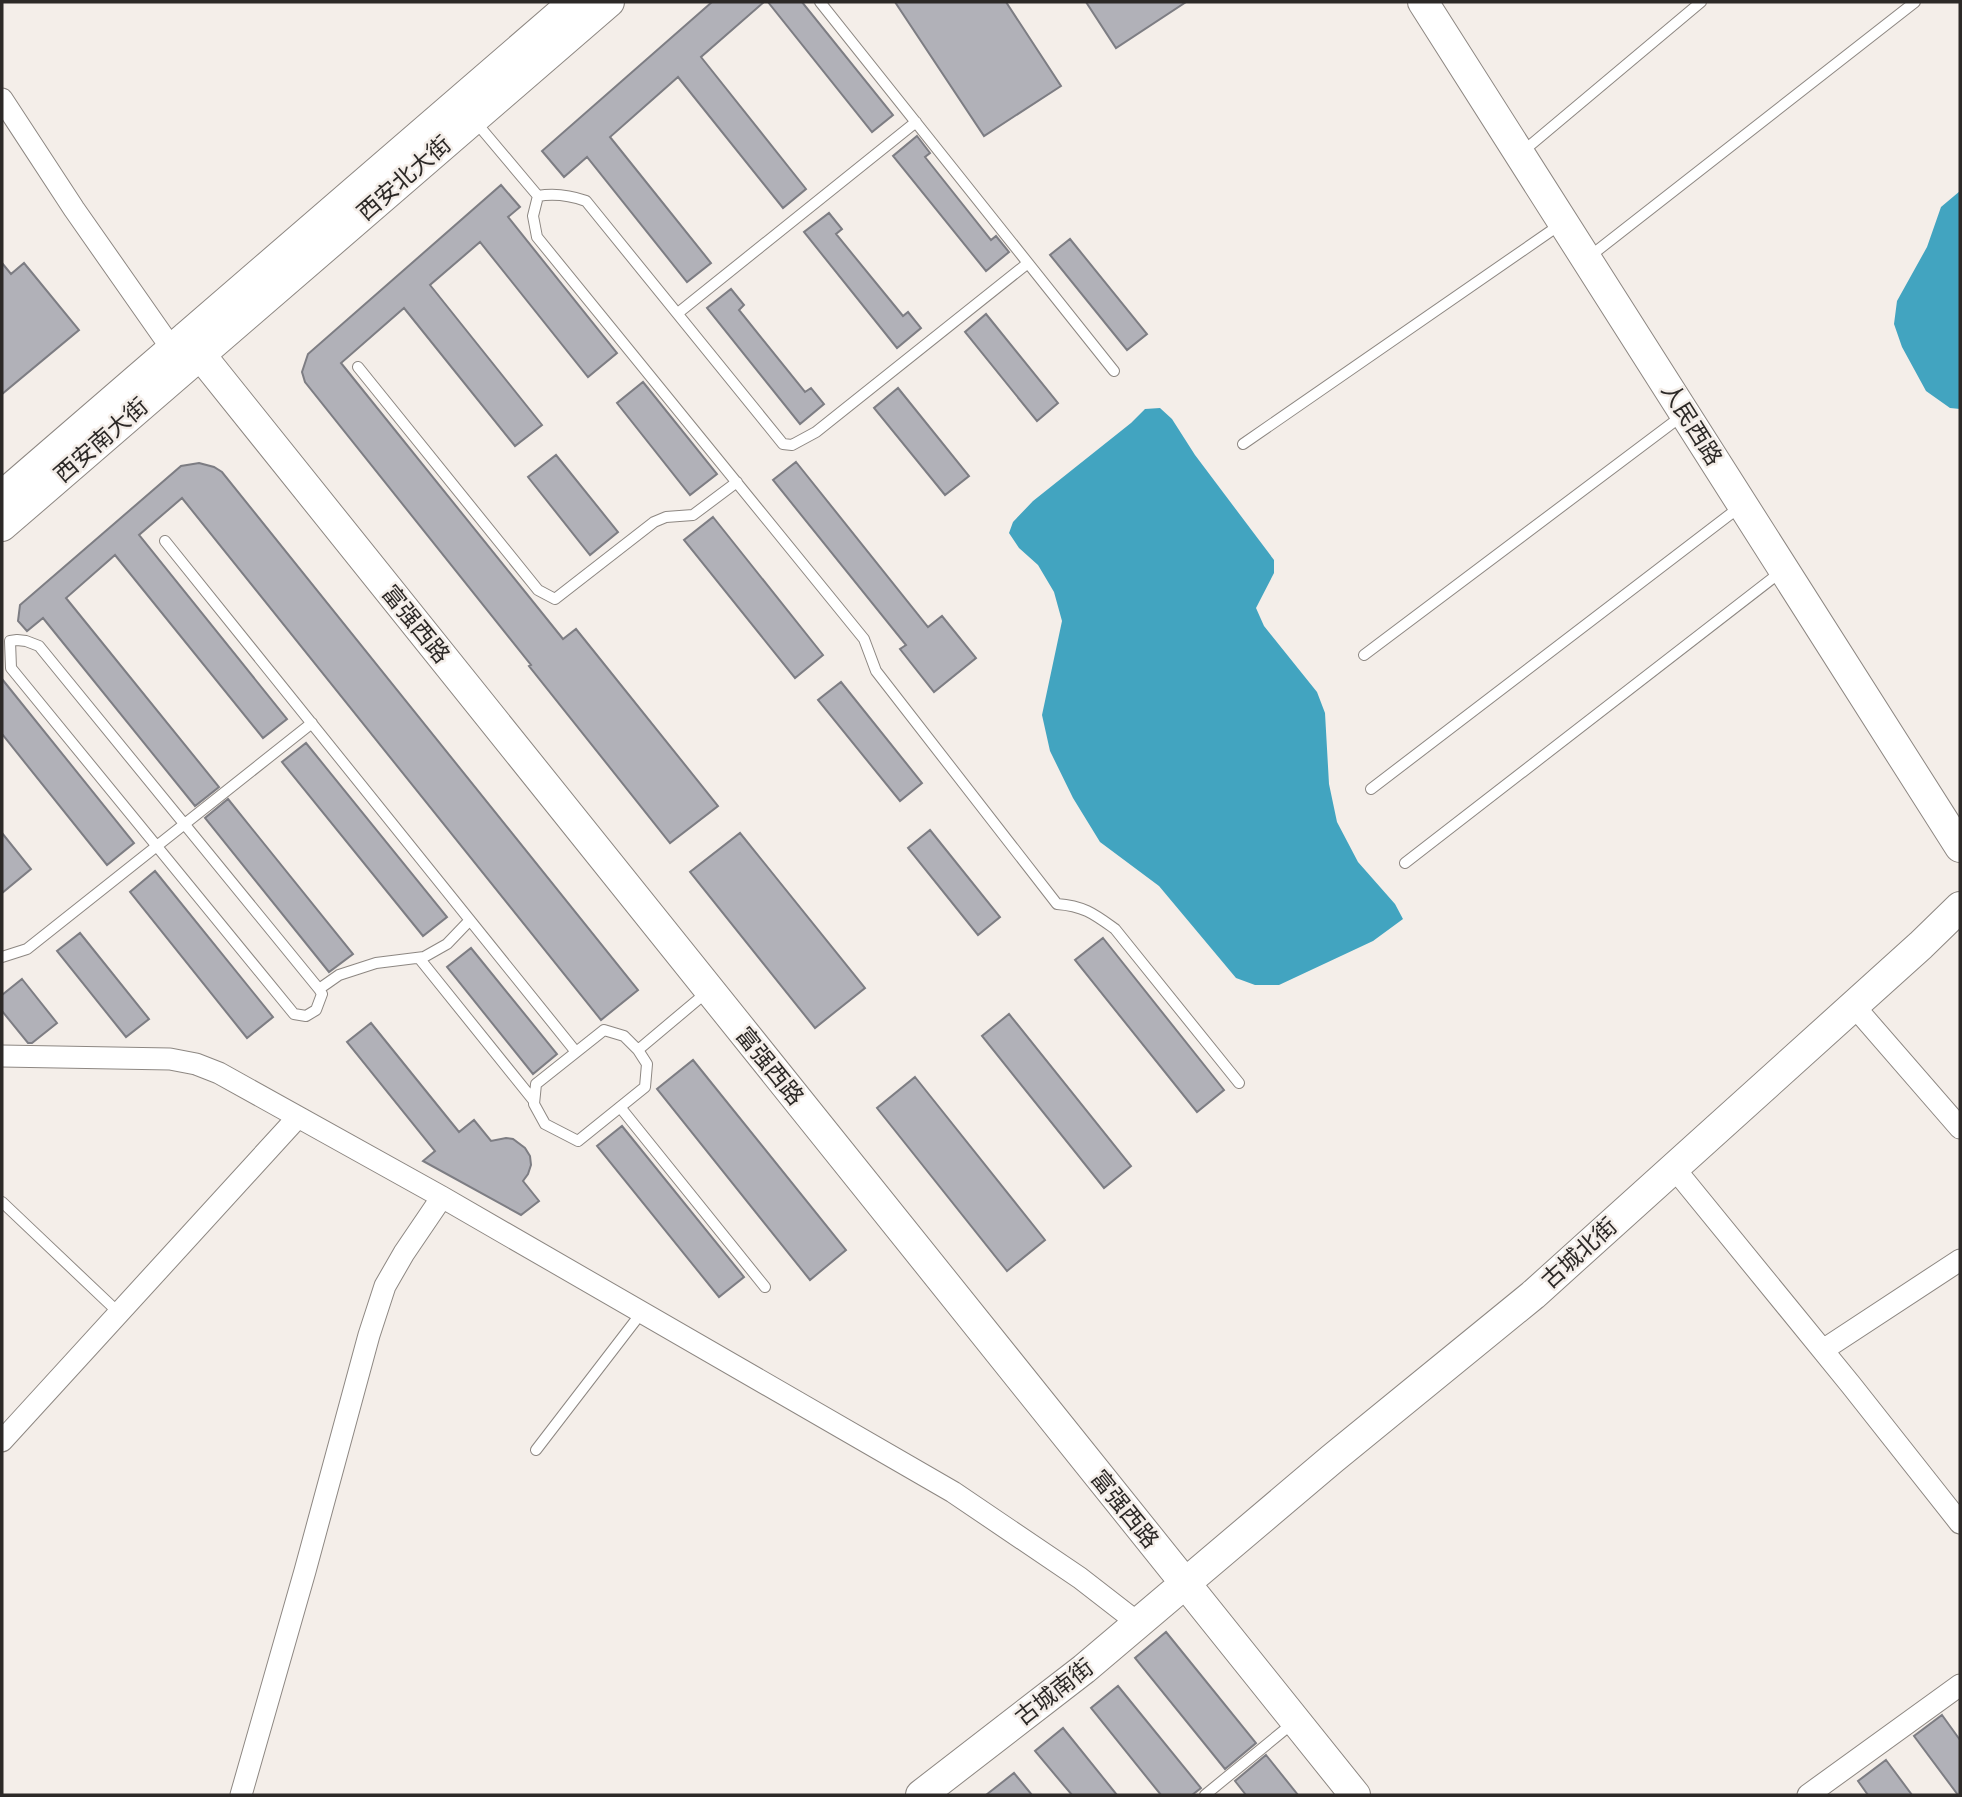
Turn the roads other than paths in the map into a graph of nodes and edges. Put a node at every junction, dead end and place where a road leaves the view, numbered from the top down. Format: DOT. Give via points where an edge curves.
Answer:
graph roads {
  1 [pos="574,2"];
  2 [pos="609,2"];
  3 [pos="820,2"];
  4 [pos="1423,2"];
  5 [pos="1701,2"];
  6 [pos="1915,2"];
  7 [pos="2,99"];
  8 [pos="473,119"];
  9 [pos="916,122"];
  10 [pos="1520,154"];
  11 [pos="538,196"];
  12 [pos="1563,223"];
  13 [pos="1587,259"];
  14 [pos="1028,263"];
  15 [pos="678,313"];
  16 [pos="186,347"];
  17 [pos="358,367"];
  18 [pos="1114,371"];
  19 [pos="1685,413"];
  20 [pos="1243,444"];
  21 [pos="737,482"];
  22 [pos="2,496"];
  23 [pos="1743,505"];
  24 [pos="2,526"];
  25 [pos="165,541"];
  26 [pos="1784,569"];
  27 [pos="2,632"];
  28 [pos="10,641"];
  29 [pos="1364,655"];
  30 [pos="312,723"];
  31 [pos="1371,789"];
  32 [pos="185,825"];
  33 [pos="158,847"];
  34 [pos="1960,847"];
  35 [pos="1405,863"];
  36 [pos="1960,906"];
  37 [pos="470,920"];
  38 [pos="2,957"];
  39 [pos="419,958"];
  40 [pos="319,989"];
  41 [pos="709,990"];
  42 [pos="1854,1006"];
  43 [pos="638,1050"];
  44 [pos="576,1052"];
  45 [pos="2,1056"];
  46 [pos="1239,1083"];
  47 [pos="534,1101"];
  48 [pos="620,1107"];
  49 [pos="298,1116"];
  50 [pos="1960,1128"];
  51 [pos="1674,1168"];
  52 [pos="442,1197"];
  53 [pos="2,1202"];
  54 [pos="1960,1260"];
  55 [pos="765,1287"];
  56 [pos="642,1312"];
  57 [pos="119,1313"];
  58 [pos="1823,1350"];
  59 [pos="2,1441"];
  60 [pos="536,1450"];
  61 [pos="1960,1523"];
  62 [pos="1184,1584"];
  63 [pos="1138,1623"];
  64 [pos="1960,1685"];
  65 [pos="1295,1721"];
  66 [pos="241,1795"];
  67 [pos="921,1795"];
  68 [pos="1205,1795"];
  69 [pos="1355,1795"];
  70 [pos="1808,1795"];
  1 -- 16 [label="street, 西安北大街"];
  2 -- 8 [label="street, 西安北大街"];
  3 -- 9 [label="lane"];
  4 -- 10 [label="street, 人民西路"];
  5 -- 10 [label="lane"];
  6 -- 13 [label="lane"];
  7 -- 16 [label="street" via="74,209"];
  8 -- 11 [label="lane"];
  8 -- 16 [label="street, 西安北大街"];
  9 -- 14 [label="lane"];
  9 -- 15 [label="lane"];
  10 -- 12 [label="street, 人民西路"];
  11 -- 15 [label="lane" via="553,193 586,201"];
  11 -- 21 [label="lane" via="533,216 537,237"];
  12 -- 13 [label="street, 人民西路"];
  12 -- 20 [label="lane"];
  13 -- 19 [label="street, 人民西路"];
  14 -- 15 [label="lane" via="816,432 792,445 783,444"];
  14 -- 18 [label="lane"];
  16 -- 22 [label="street, 西安南大街"];
  16 -- 24 [label="street, 西安南大街"];
  16 -- 41 [label="street, 富强西路"];
  17 -- 21 [label="lane" via="538,590 555,599 654,522 693,515"];
  19 -- 23 [label="street, 人民西路"];
  19 -- 29 [label="lane"];
  21 -- 46 [label="lane" via="864,639 876,671 1057,904 1076,905 1115,929"];
  23 -- 26 [label="street, 人民西路"];
  23 -- 31 [label="lane"];
  25 -- 30 [label="lane"];
  26 -- 34 [label="street, 人民西路"];
  26 -- 35 [label="lane"];
  27 -- 28 [label="lane"];
  28 -- 32 [label="lane" via="39,646"];
  28 -- 33 [label="lane" via="11,668"];
  30 -- 32 [label="lane"];
  30 -- 37 [label="lane"];
  32 -- 33 [label="lane"];
  32 -- 40 [label="lane"];
  33 -- 38 [label="lane" via="27,949"];
  33 -- 40 [label="lane" via="294,1014 306,1016 316,1010 322,994"];
  36 -- 42 [label="street, 古城北街"];
  37 -- 39 [label="lane" via="447,944"];
  37 -- 44 [label="lane"];
  39 -- 40 [label="lane" via="376,963 339,975"];
  39 -- 47 [label="lane"];
  41 -- 43 [label="lane"];
  41 -- 62 [label="street, 富强西路"];
  42 -- 50 [label="street"];
  42 -- 51 [label="street, 古城北街"];
  43 -- 44 [label="lane" via="624,1036 604,1030"];
  43 -- 48 [label="lane" via="647,1064 645,1087"];
  44 -- 47 [label="lane" via="536,1084"];
  45 -- 49 [label="street" via="170,1059 196,1064"];
  47 -- 48 [label="lane" via="545,1124 578,1141"];
  48 -- 55 [label="lane"];
  49 -- 52 [label="street"];
  49 -- 57 [label="street"];
  51 -- 58 [label="street"];
  51 -- 62 [label="street, 古城北街" via="1533,1295"];
  52 -- 56 [label="street"];
  52 -- 66 [label="street" via="385,1286"];
  53 -- 57 [label="lane"];
  54 -- 58 [label="street"];
  56 -- 60 [label="lane"];
  56 -- 63 [label="street" via="953,1492"];
  57 -- 59 [label="street"];
  58 -- 61 [label="street"];
  62 -- 63 [label="street, 古城南街"];
  62 -- 65 [label="street, 富强西路"];
  63 -- 67 [label="street, 古城南街"];
  64 -- 70 [label="street"];
  65 -- 68 [label="lane"];
  65 -- 69 [label="street, 富强西路"];
}
